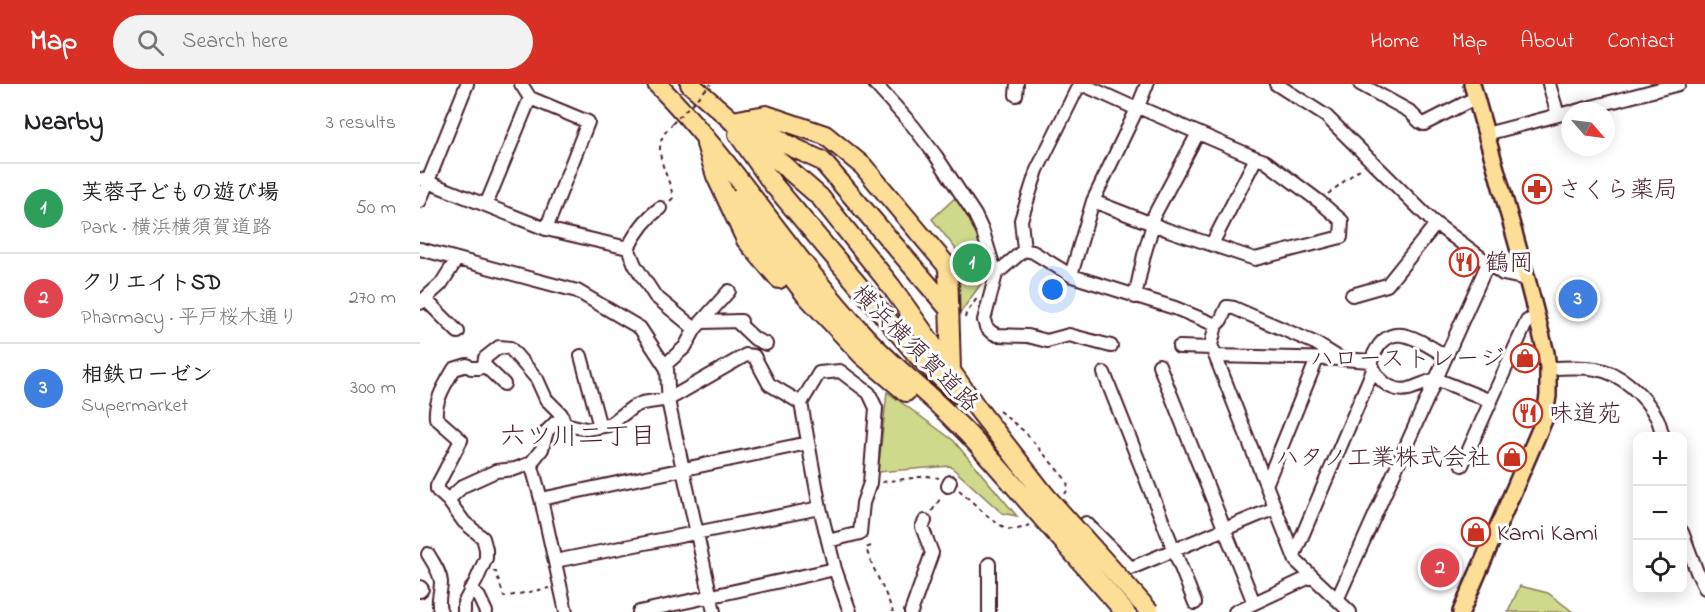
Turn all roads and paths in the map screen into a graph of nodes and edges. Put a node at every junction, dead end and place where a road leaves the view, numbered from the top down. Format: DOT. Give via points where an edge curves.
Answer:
graph roads {
  1 [pos="467,84"];
  2 [pos="521,84"];
  3 [pos="657,84"];
  4 [pos="690,84"];
  5 [pos="711,84"];
  6 [pos="874,84"];
  7 [pos="1147,84"];
  8 [pos="1360,84"];
  9 [pos="1550,84"];
  10 [pos="1679,84"];
  11 [pos="1282,85"];
  12 [pos="1474,88"];
  13 [pos="530,98"];
  14 [pos="1610,102"];
  15 [pos="1137,108"];
  16 [pos="1561,108"];
  17 [pos="1561,115"];
  18 [pos="741,118"];
  19 [pos="701,131"];
  20 [pos="1198,133"];
  21 [pos="1486,134"];
  22 [pos="752,136"];
  23 [pos="786,144"];
  24 [pos="722,154"];
  25 [pos="1256,159"];
  26 [pos="1367,163"];
  27 [pos="774,167"];
  28 [pos="424,181"];
  29 [pos="672,186"];
  30 [pos="741,196"];
  31 [pos="420,201"];
  32 [pos="1093,201"];
  33 [pos="1321,201"];
  34 [pos="486,205"];
  35 [pos="660,208"];
  36 [pos="1151,224"];
  37 [pos="1436,224"];
  38 [pos="546,229"];
  39 [pos="630,244"];
  40 [pos="1212,244"];
  41 [pos="420,249"];
  42 [pos="1024,250"];
  43 [pos="458,258"];
  44 [pos="1488,263"];
  45 [pos="996,274"];
  46 [pos="1071,276"];
  47 [pos="1527,279"];
  48 [pos="729,291"];
  49 [pos="949,294"];
  50 [pos="1352,295"];
  51 [pos="979,296"];
  52 [pos="1135,297"];
  53 [pos="422,301"];
  54 [pos="1537,317"];
  55 [pos="1216,325"];
  56 [pos="698,326"];
  57 [pos="458,332"];
  58 [pos="951,338"];
  59 [pos="904,340"];
  60 [pos="766,344"];
  61 [pos="1111,346"];
  62 [pos="1179,347"];
  63 [pos="1214,352"];
  64 [pos="581,356"];
  65 [pos="1446,356"];
  66 [pos="1317,359"];
  67 [pos="1342,359"];
  68 [pos="484,365"];
  69 [pos="664,365"];
  70 [pos="1159,365"];
  71 [pos="1372,366"];
  72 [pos="1548,368"];
  73 [pos="1104,373"];
  74 [pos="886,375"];
  75 [pos="950,377"];
  76 [pos="1436,379"];
  77 [pos="504,384"];
  78 [pos="669,399"];
  79 [pos="1491,401"];
  80 [pos="801,403"];
  81 [pos="992,416"];
  82 [pos="565,425"];
  83 [pos="957,426"];
  84 [pos="600,427"];
  85 [pos="1661,432"];
  86 [pos="808,443"];
  87 [pos="531,463"];
  88 [pos="1462,465"];
  89 [pos="683,468"];
  90 [pos="949,484"];
  91 [pos="1266,485"];
  92 [pos="542,499"];
  93 [pos="448,500"];
  94 [pos="1046,500"];
  95 [pos="820,508"];
  96 [pos="1275,508"];
  97 [pos="925,520"];
  98 [pos="1086,523"];
  99 [pos="1224,529"];
  100 [pos="697,532"];
  101 [pos="1686,540"];
  102 [pos="828,541"];
  103 [pos="871,546"];
  104 [pos="1174,550"];
  105 [pos="428,554"];
  106 [pos="1294,555"];
  107 [pos="555,561"];
  108 [pos="989,564"];
  109 [pos="835,569"];
  110 [pos="496,572"];
  111 [pos="1312,576"];
  112 [pos="547,588"];
  113 [pos="1705,588"];
  114 [pos="470,590"];
  115 [pos="710,597"];
  116 [pos="1337,600"];
  117 [pos="1195,603"];
  118 [pos="1254,603"];
  119 [pos="441,612"];
  120 [pos="464,612"];
  121 [pos="486,612"];
  122 [pos="566,612"];
  123 [pos="639,612"];
  124 [pos="714,612"];
  125 [pos="850,612"];
  126 [pos="893,612"];
  127 [pos="911,612"];
  128 [pos="989,612"];
  129 [pos="1125,612"];
  130 [pos="1150,612"];
  131 [pos="1234,612"];
  132 [pos="1350,612"];
  133 [pos="1461,612"];
  1 -- 28 [label="street"];
  2 -- 13 [label="street"];
  3 -- 19 [label="highway, 横浜横須賀道路"];
  4 -- 18 [label="highway, 横浜横須賀道路"];
  5 -- 29 [label="path, bridge" via="662,137 662,167"];
  6 -- 45 [label="street" via="913,126 975,214"];
  7 -- 15 [label="street"];
  8 -- 12 [label="street" via="1409,111 1424,124"];
  9 -- 16 [label="street"];
  10 -- 14 [label="street"];
  11 -- 26 [label="street" via="1326,116"];
  12 -- 21 [label="main road"];
  13 -- 34 [label="street"];
  13 -- 38 [label="street" via="588,122"];
  15 -- 20 [label="street"];
  15 -- 32 [label="street"];
  15 -- 42 [label="street" via="1086,86 1078,87 1037,170 1021,220"];
  17 -- 21 [label="street"];
  18 -- 22 [label="highway, 横浜横須賀道路"];
  18 -- 23 [label="highway"];
  18 -- 49 [label="highway" via="834,160"];
  18 -- 49 [label="highway" via="766,115 825,135 863,166 948,267"];
  18 -- 58 [label="highway" via="849,217"];
  18 -- 59 [label="highway" via="772,183"];
  19 -- 24 [label="highway, 横浜横須賀道路"];
  19 -- 74 [label="highway" via="716,176 746,240 846,356"];
  20 -- 25 [label="street"];
  20 -- 36 [label="street"];
  21 -- 47 [label="main road"];
  22 -- 27 [label="highway"];
  22 -- 58 [label="highway, 横浜横須賀道路" via="820,197 891,286"];
  23 -- 49 [label="highway" via="822,161"];
  23 -- 58 [label="highway" via="819,172 878,238"];
  24 -- 30 [label="highway"];
  24 -- 59 [label="highway" via="747,172 884,329"];
  24 -- 83 [label="highway, 横浜横須賀道路" via="860,331"];
  25 -- 33 [label="street" via="1265,161"];
  25 -- 40 [label="street"];
  26 -- 33 [label="path"];
  26 -- 37 [label="street"];
  27 -- 58 [label="highway"];
  27 -- 75 [label="highway" via="939,369"];
  28 -- 31 [label="street"];
  28 -- 34 [label="street"];
  30 -- 74 [label="highway" via="755,228 806,294 862,355"];
  30 -- 83 [label="highway" via="812,287 880,362"];
  32 -- 36 [label="street"];
  32 -- 46 [label="street"];
  33 -- 40 [label="street" via="1342,221 1341,237 1255,259"];
  34 -- 38 [label="street"];
  35 -- 39 [label="street" via="648,217"];
  36 -- 40 [label="street"];
  36 -- 52 [label="street"];
  37 -- 44 [label="street"];
  37 -- 50 [label="street" via="1387,285"];
  38 -- 39 [label="street"];
  39 -- 56 [label="street" via="635,264 655,296"];
  41 -- 43 [label="street"];
  42 -- 45 [label="street"];
  42 -- 46 [label="street"];
  43 -- 53 [label="street" via="441,284"];
  43 -- 69 [label="street" via="578,291 640,328"];
  44 -- 47 [label="street" via="1503,274"];
  44 -- 65 [label="street"];
  45 -- 61 [label="street" via="984,320 991,332 1047,341 1069,335"];
  46 -- 52 [label="street"];
  47 -- 54 [label="main road"];
  48 -- 56 [label="street"];
  49 -- 58 [label="highway"];
  51 -- 58 [label="path"];
  52 -- 55 [label="street"];
  53 -- 57 [label="street"];
  54 -- 72 [label="main road"];
  54 -- 79 [label="street" via="1527,321"];
  55 -- 63 [label="street" via="1212,338"];
  55 -- 67 [label="street" via="1227,307 1234,308"];
  56 -- 60 [label="street" via="738,321 755,339"];
  56 -- 69 [label="street" via="686,347"];
  58 -- 75 [label="highway, 横浜横須賀道路"];
  59 -- 75 [label="highway" via="917,355"];
  62 -- 63 [label="street"];
  63 -- 66 [label="street"];
  63 -- 91 [label="street"];
  64 -- 84 [label="street"];
  65 -- 71 [label="street" via="1417,340 1396,335 1381,341"];
  65 -- 76 [label="street"];
  66 -- 67 [label="street"];
  66 -- 91 [label="street"];
  67 -- 71 [label="street"];
  68 -- 77 [label="street"];
  68 -- 82 [label="street" via="485,357 499,347 510,348 537,380"];
  68 -- 93 [label="street" via="454,369 435,411 436,418 461,440 437,486"];
  69 -- 78 [label="street"];
  70 -- 99 [label="street"];
  71 -- 76 [label="street" via="1380,380 1399,389"];
  71 -- 106 [label="street"];
  72 -- 85 [label="street" via="1581,367 1608,372 1635,389 1658,420"];
  72 -- 133 [label="main road" via="1544,420"];
  73 -- 104 [label="street"];
  74 -- 83 [label="highway" via="923,406"];
  75 -- 81 [label="highway, 横浜横須賀道路"];
  76 -- 79 [label="street"];
  76 -- 116 [label="street"];
  78 -- 80 [label="street" via="746,355 754,356 769,384"];
  78 -- 84 [label="street" via="642,403"];
  78 -- 89 [label="street"];
  79 -- 88 [label="street"];
  80 -- 86 [label="street"];
  80 -- 102 [label="street" via="819,373 840,371 869,393 876,408 870,483 862,503 860,533"];
  81 -- 94 [label="highway, 横浜横須賀道路"];
  81 -- 94 [label="path" via="1025,432 1067,481 1068,489"];
  82 -- 84 [label="street"];
  82 -- 87 [label="street" via="556,422 547,431 542,448"];
  83 -- 94 [label="highway, 横浜横須賀道路"];
  86 -- 89 [label="street"];
  86 -- 95 [label="street"];
  87 -- 92 [label="street"];
  87 -- 93 [label="street" via="496,471 463,486"];
  89 -- 92 [label="street"];
  89 -- 100 [label="street"];
  90 -- 97 [label="path"];
  91 -- 96 [label="street"];
  92 -- 107 [label="street"];
  93 -- 114 [label="street" via="464,522 483,538 486,549 486,558"];
  94 -- 129 [label="highway, 横浜横須賀道路, bridge"];
  94 -- 130 [label="highway, 横浜横須賀道路, bridge"];
  95 -- 100 [label="street"];
  95 -- 102 [label="street"];
  96 -- 99 [label="street"];
  96 -- 106 [label="street"];
  97 -- 127 [label="street" via="922,527 932,553"];
  98 -- 104 [label="street" via="1131,568"];
  99 -- 104 [label="street"];
  99 -- 118 [label="street"];
  100 -- 107 [label="street"];
  100 -- 115 [label="street"];
  101 -- 113 [label="street"];
  102 -- 109 [label="street"];
  103 -- 126 [label="path" via="866,548 871,565"];
  104 -- 117 [label="street"];
  105 -- 119 [label="street" via="441,581"];
  106 -- 111 [label="street"];
  107 -- 122 [label="street"];
  108 -- 128 [label="street"];
  109 -- 115 [label="street"];
  109 -- 125 [label="street"];
  110 -- 112 [label="path" via="504,597"];
  111 -- 116 [label="street"];
  111 -- 118 [label="street"];
  114 -- 120 [label="street"];
  114 -- 121 [label="street" via="479,597"];
  115 -- 123 [label="street"];
  115 -- 124 [label="street"];
  116 -- 132 [label="street"];
  118 -- 131 [label="street"];
}
